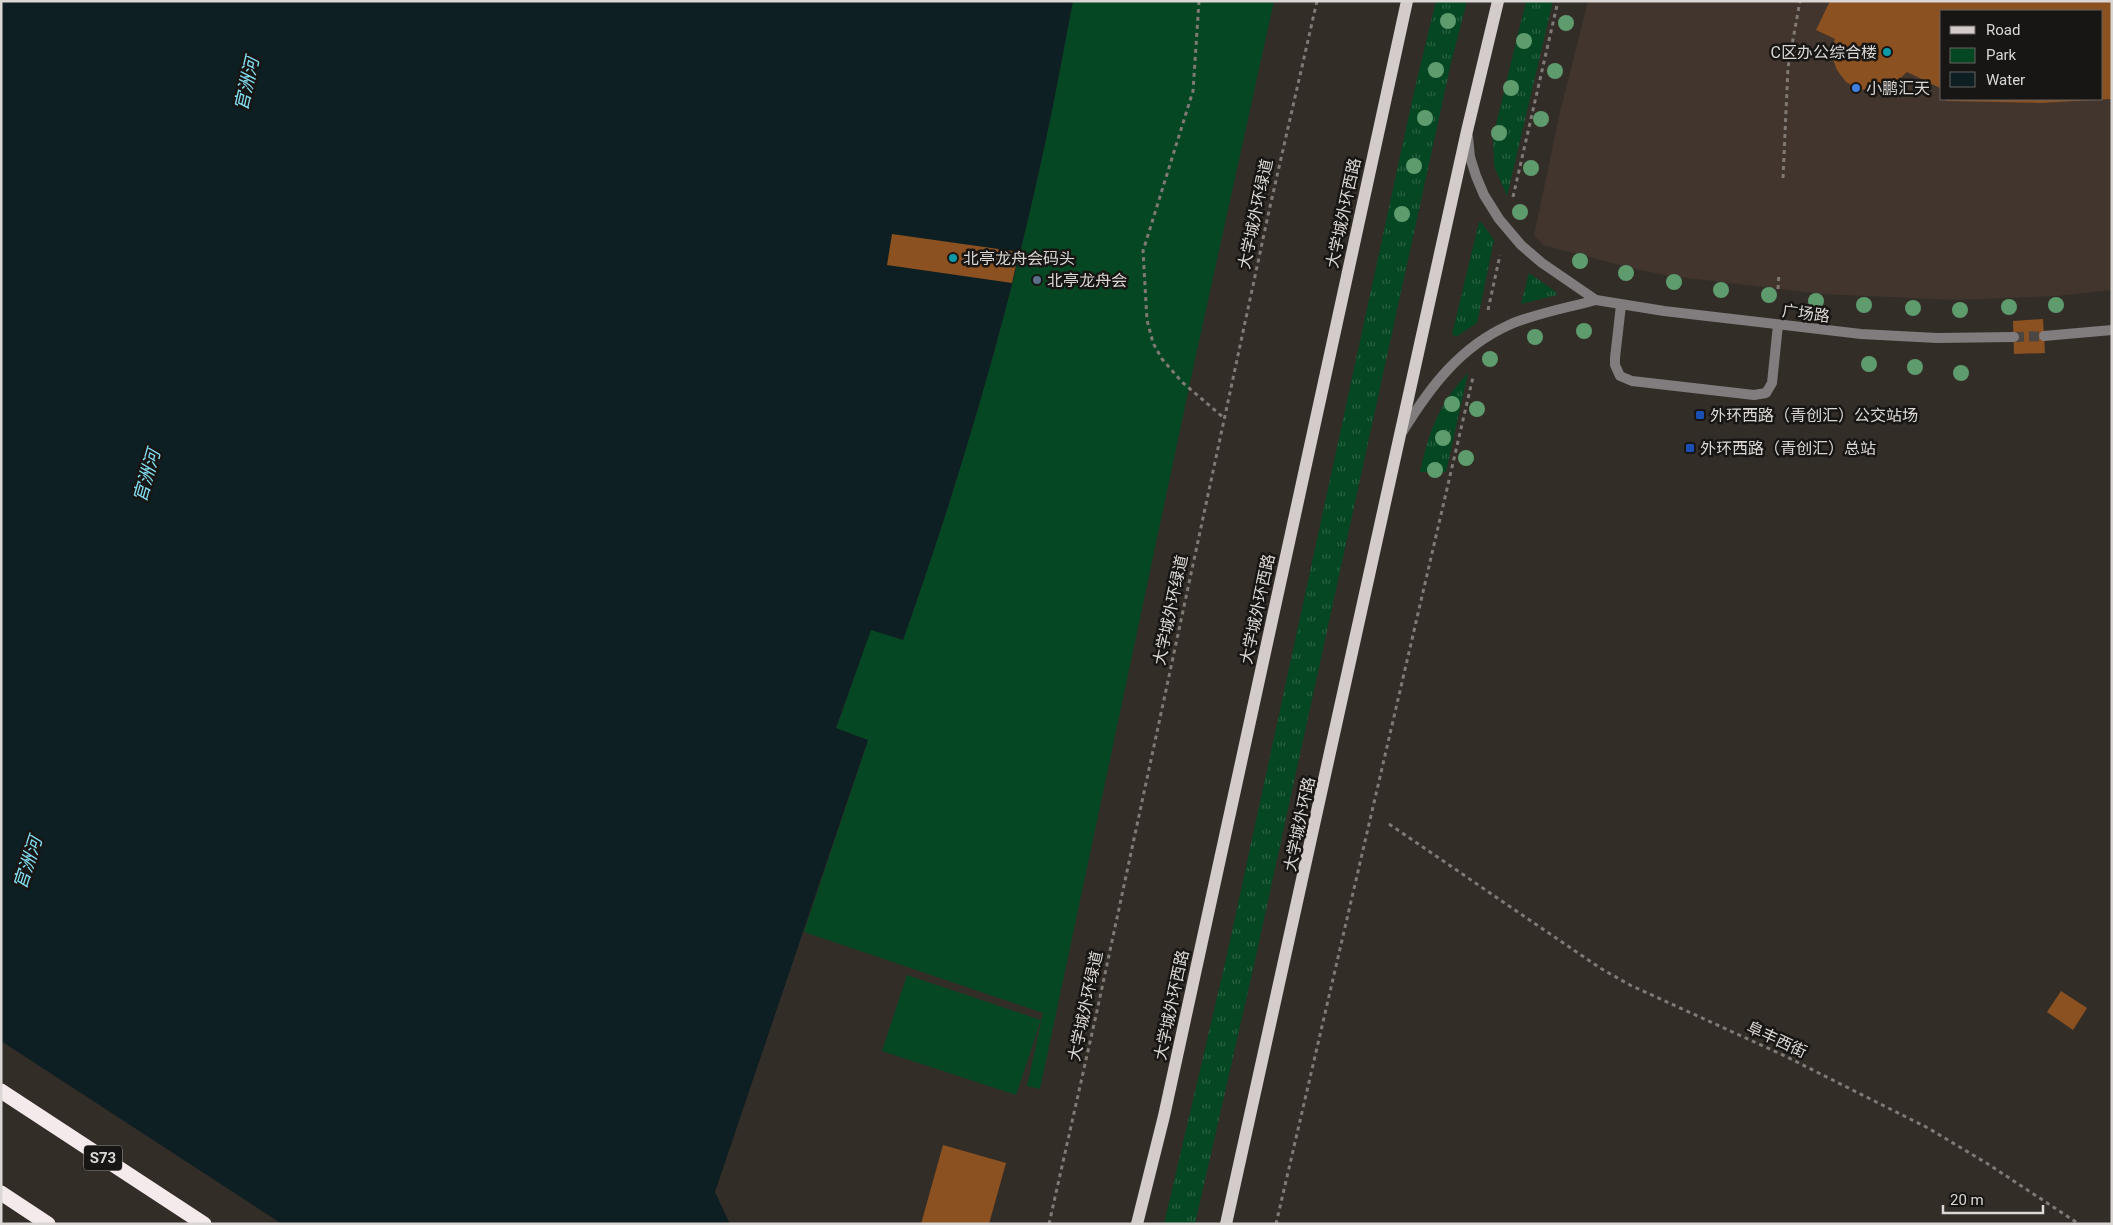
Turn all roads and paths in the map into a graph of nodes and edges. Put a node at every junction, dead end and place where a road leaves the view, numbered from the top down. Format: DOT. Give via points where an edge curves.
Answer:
graph roads {
  1 [pos="1199,1"];
  2 [pos="1317,1"];
  3 [pos="1407,1"];
  4 [pos="1498,1"];
  5 [pos="1558,1"];
  6 [pos="1800,1"];
  7 [pos="1467,132"];
  8 [pos="1784,178"];
  9 [pos="1511,204"];
  10 [pos="1502,247"];
  11 [pos="1779,273"];
  12 [pos="1778,289"];
  13 [pos="1596,300"];
  14 [pos="1621,305"];
  15 [pos="1486,318"];
  16 [pos="1778,325"];
  17 [pos="2112,330"];
  18 [pos="2044,336"];
  19 [pos="2014,337"];
  20 [pos="1474,375"];
  21 [pos="1224,418"];
  22 [pos="1402,432"];
  23 [pos="1389,824"];
  24 [pos="1,1091"];
  25 [pos="1,1193"];
  26 [pos="48,1224"];
  27 [pos="204,1224"];
  28 [pos="1049,1224"];
  29 [pos="1138,1224"];
  30 [pos="1226,1224"];
  31 [pos="1276,1224"];
  32 [pos="2079,1224"];
  1 -- 21 [label="path" via="1194,91 1143,251 1144,271 1147,320 1153,343 1182,382"];
  2 -- 21 [label="path, 大学城外环绿道"];
  3 -- 29 [label="main road, 大学城外环西路"];
  4 -- 7 [label="main road"];
  5 -- 9 [label="path"];
  6 -- 8 [label="path" via="1788,67"];
  7 -- 13 [label="street, 广场路" via="1476,176 1499,219 1542,263"];
  7 -- 22 [label="main road"];
  10 -- 15 [label="path"];
  11 -- 12 [label="path"];
  13 -- 14 [label="street, 广场路"];
  13 -- 22 [label="street, 广场路" via="1510,325 1472,346 1433,384"];
  14 -- 16 [label="street, 广场路"];
  14 -- 16 [label="street" via="1615,366 1620,376 1632,381 1754,395 1766,393 1772,383"];
  16 -- 19 [label="street, 广场路" via="1897,336"];
  17 -- 18 [label="street"];
  20 -- 31 [label="path"];
  21 -- 28 [label="path, 大学城外环绿道"];
  22 -- 30 [label="main road, 大学城外环路"];
  23 -- 32 [label="path, 阜丰西街" via="1570,948 1630,985 1786,1056 1928,1128"];
  24 -- 27 [label="highway, S73, bridge"];
  25 -- 26 [label="highway, bridge"];
}
